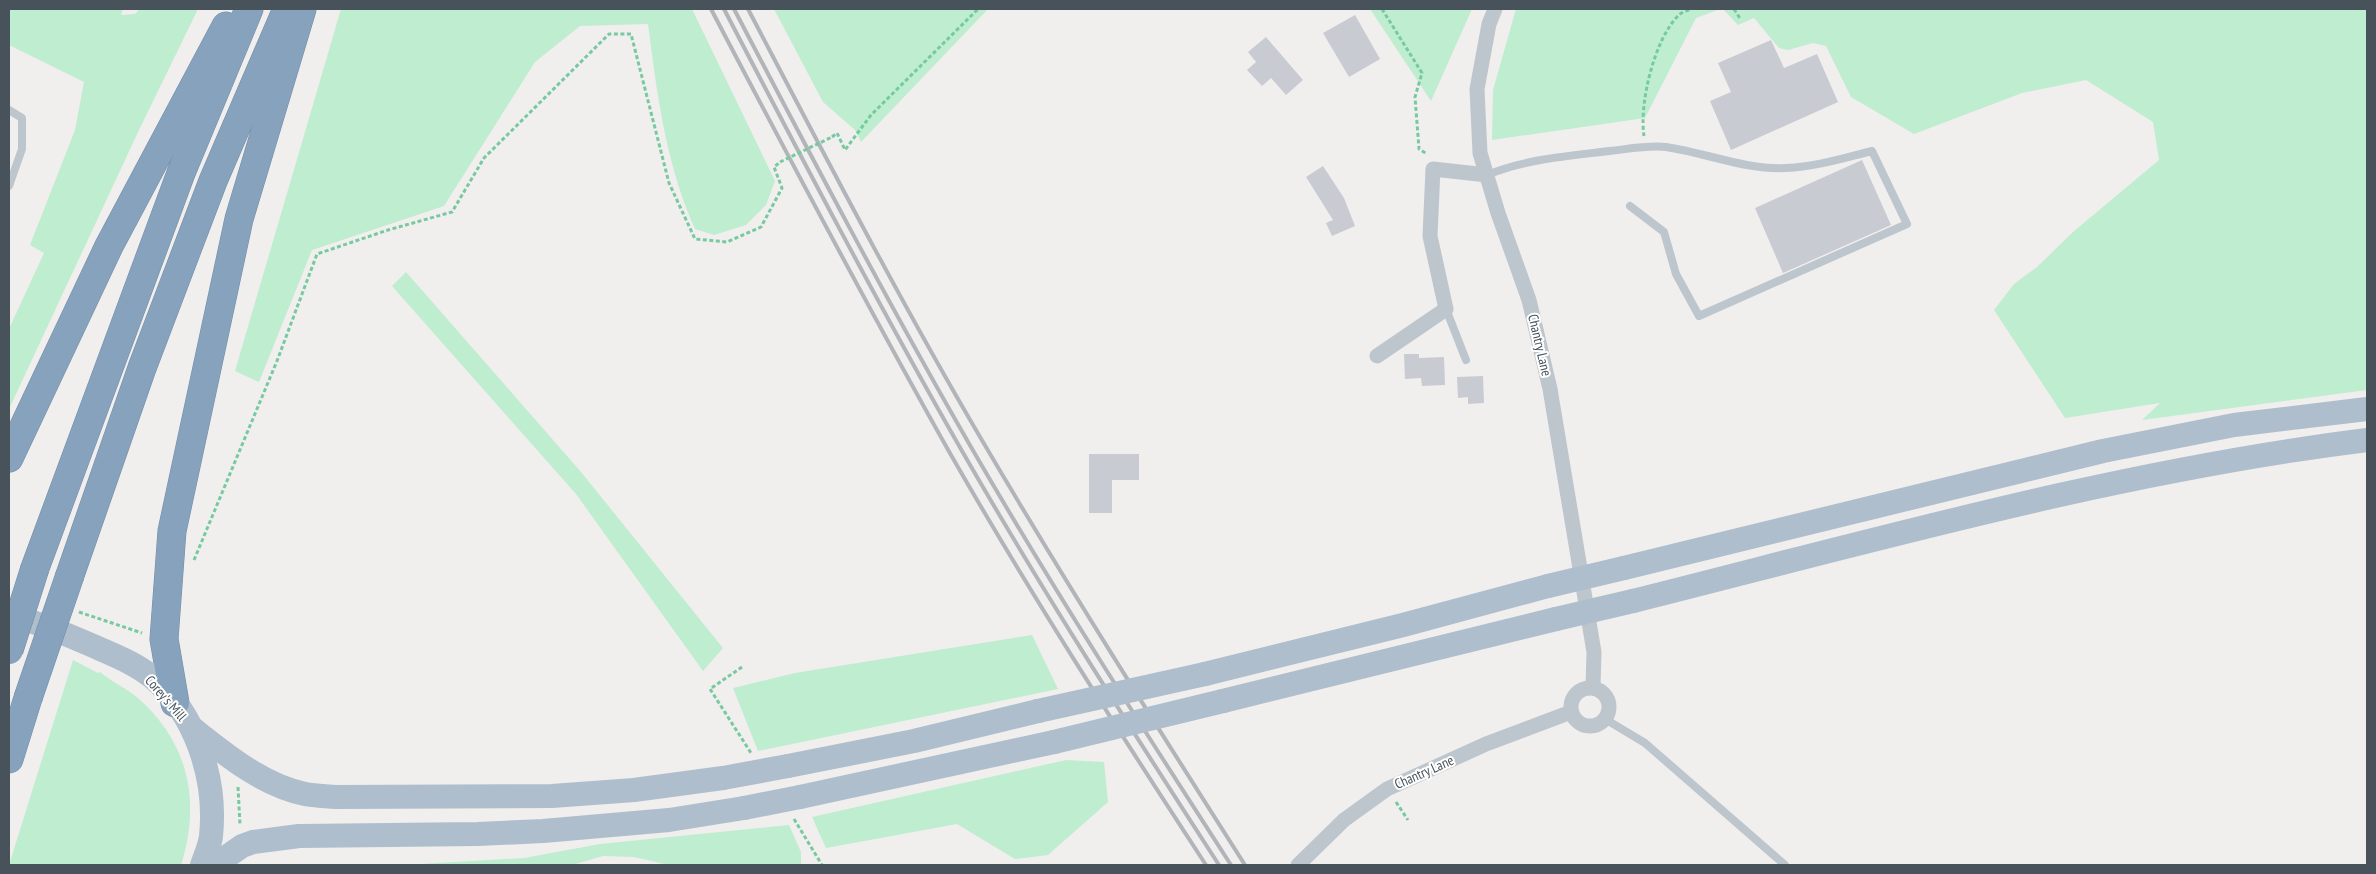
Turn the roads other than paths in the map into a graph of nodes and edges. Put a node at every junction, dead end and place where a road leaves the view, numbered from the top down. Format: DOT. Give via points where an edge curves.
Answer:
graph roads {
  1 [pos="236,9"];
  2 [pos="249,9"];
  3 [pos="288,9"];
  4 [pos="302,9"];
  5 [pos="1495,9"];
  6 [pos="9,110"];
  7 [pos="1487,175"];
  8 [pos="9,186"];
  9 [pos="1630,206"];
  10 [pos="1446,309"];
  11 [pos="1377,356"];
  12 [pos="1466,360"];
  13 [pos="2367,409"];
  14 [pos="2367,440"];
  15 [pos="9,458"];
  16 [pos="9,615"];
  17 [pos="9,650"];
  18 [pos="1593,688"];
  19 [pos="175,703"];
  20 [pos="1571,712"];
  21 [pos="1605,719"];
  22 [pos="192,728"];
  23 [pos="9,759"];
  24 [pos="202,865"];
  25 [pos="214,865"];
  26 [pos="1298,865"];
  27 [pos="1785,865"];
  1 -- 15 [label="highway" via="109,246"];
  2 -- 17 [label="highway, bridge" via="178,182 35,568"];
  3 -- 23 [label="highway, bridge" via="213,180 142,368"];
  4 -- 19 [label="highway" via="237,229 172,531 164,639"];
  5 -- 7 [label="street, Chantry Lane" via="1489,24 1477,88 1480,153"];
  6 -- 8 [label="lane" via="22,118 22,149"];
  7 -- 9 [label="lane" via="1546,158 1645,147 1666,147 1755,167 1786,168 1872,151 1907,224 1699,316 1676,274 1664,232"];
  7 -- 10 [label="street" via="1433,169 1430,236"];
  7 -- 18 [label="street, Chantry Lane" via="1529,300 1550,389 1594,652"];
  10 -- 11 [label="street"];
  10 -- 12 [label="lane"];
  13 -- 22 [label="main road, bridge" via="2234,425 2103,451 1548,586 1205,674 914,741 724,778 634,790 552,796 336,797 303,794 237,763"];
  14 -- 25 [label="main road, bridge" via="2200,465 2068,492 1054,742 800,798 669,820 543,831 299,836 253,842"];
  16 -- 19 [label="main road, Corey's Mill" via="39,622 126,660 152,677"];
  18 -- 20 [label="street" via="1575,694"];
  18 -- 21 [label="street" via="1608,700"];
  19 -- 22 [label="main road, Corey's Mill"];
  20 -- 21 [label="street" via="1578,722 1589,726"];
  20 -- 26 [label="street, Chantry Lane" via="1486,744 1387,789 1344,820"];
  21 -- 27 [label="lane" via="1645,743"];
  22 -- 24 [label="main road, Corey's Mill" via="205,765 212,818 211,838"];
}
